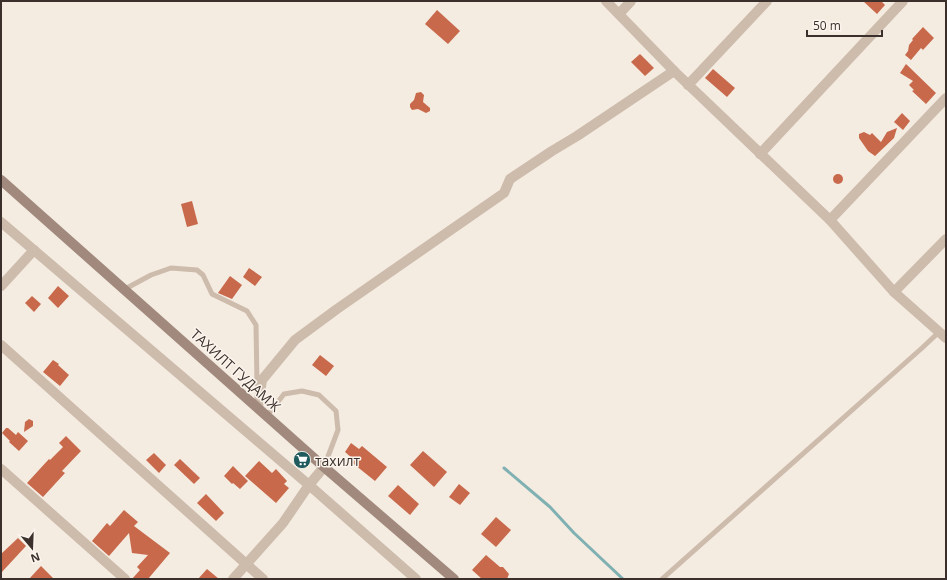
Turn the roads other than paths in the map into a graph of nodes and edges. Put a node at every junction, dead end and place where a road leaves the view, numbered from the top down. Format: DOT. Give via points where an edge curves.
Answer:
graph roads {
  1 [pos="606,1"];
  2 [pos="631,1"];
  3 [pos="767,1"];
  4 [pos="903,1"];
  5 [pos="619,14"];
  6 [pos="674,71"];
  7 [pos="688,85"];
  8 [pos="946,98"];
  9 [pos="760,154"];
  10 [pos="1,180"];
  11 [pos="830,220"];
  12 [pos="1,222"];
  13 [pos="946,239"];
  14 [pos="34,250"];
  15 [pos="1,286"];
  16 [pos="125,290"];
  17 [pos="894,292"];
  18 [pos="942,335"];
  19 [pos="1,345"];
  20 [pos="258,407"];
  21 [pos="267,416"];
  22 [pos="324,466"];
  23 [pos="1,469"];
  24 [pos="309,485"];
  25 [pos="245,564"];
  26 [pos="125,579"];
  27 [pos="233,579"];
  28 [pos="263,579"];
  29 [pos="416,579"];
  30 [pos="454,579"];
  31 [pos="662,579"];
  1 -- 5 [label="street"];
  2 -- 5 [label="street"];
  3 -- 7 [label="street"];
  4 -- 9 [label="street"];
  5 -- 6 [label="street"];
  6 -- 7 [label="street"];
  6 -- 20 [label="street" via="510,179 504,193 295,340 262,380"];
  7 -- 9 [label="street"];
  8 -- 11 [label="street"];
  9 -- 11 [label="street"];
  10 -- 16 [label="main road, ТАХИЛТ ГУДАМЖ"];
  11 -- 17 [label="street"];
  12 -- 14 [label="street"];
  13 -- 17 [label="street"];
  14 -- 15 [label="street"];
  14 -- 24 [label="street"];
  16 -- 20 [label="main road, ТАХИЛТ ГУДАМЖ"];
  16 -- 20 [label="lane" via="151,275 171,268 193,269 203,275 212,294 247,311 256,325"];
  17 -- 18 [label="street"];
  18 -- 31 [label="lane" via="922,348"];
  19 -- 25 [label="street"];
  20 -- 21 [label="main road, ТАХИЛТ ГУДАМЖ"];
  21 -- 22 [label="main road, ТАХИЛТ ГУДАМЖ"];
  21 -- 22 [label="lane" via="284,394 302,391 319,395 336,411 338,430"];
  22 -- 24 [label="street"];
  22 -- 30 [label="main road, ТАХИЛТ ГУДАМЖ"];
  23 -- 26 [label="street"];
  24 -- 25 [label="street" via="283,523"];
  24 -- 29 [label="street"];
  25 -- 27 [label="street"];
  25 -- 28 [label="street"];
}
